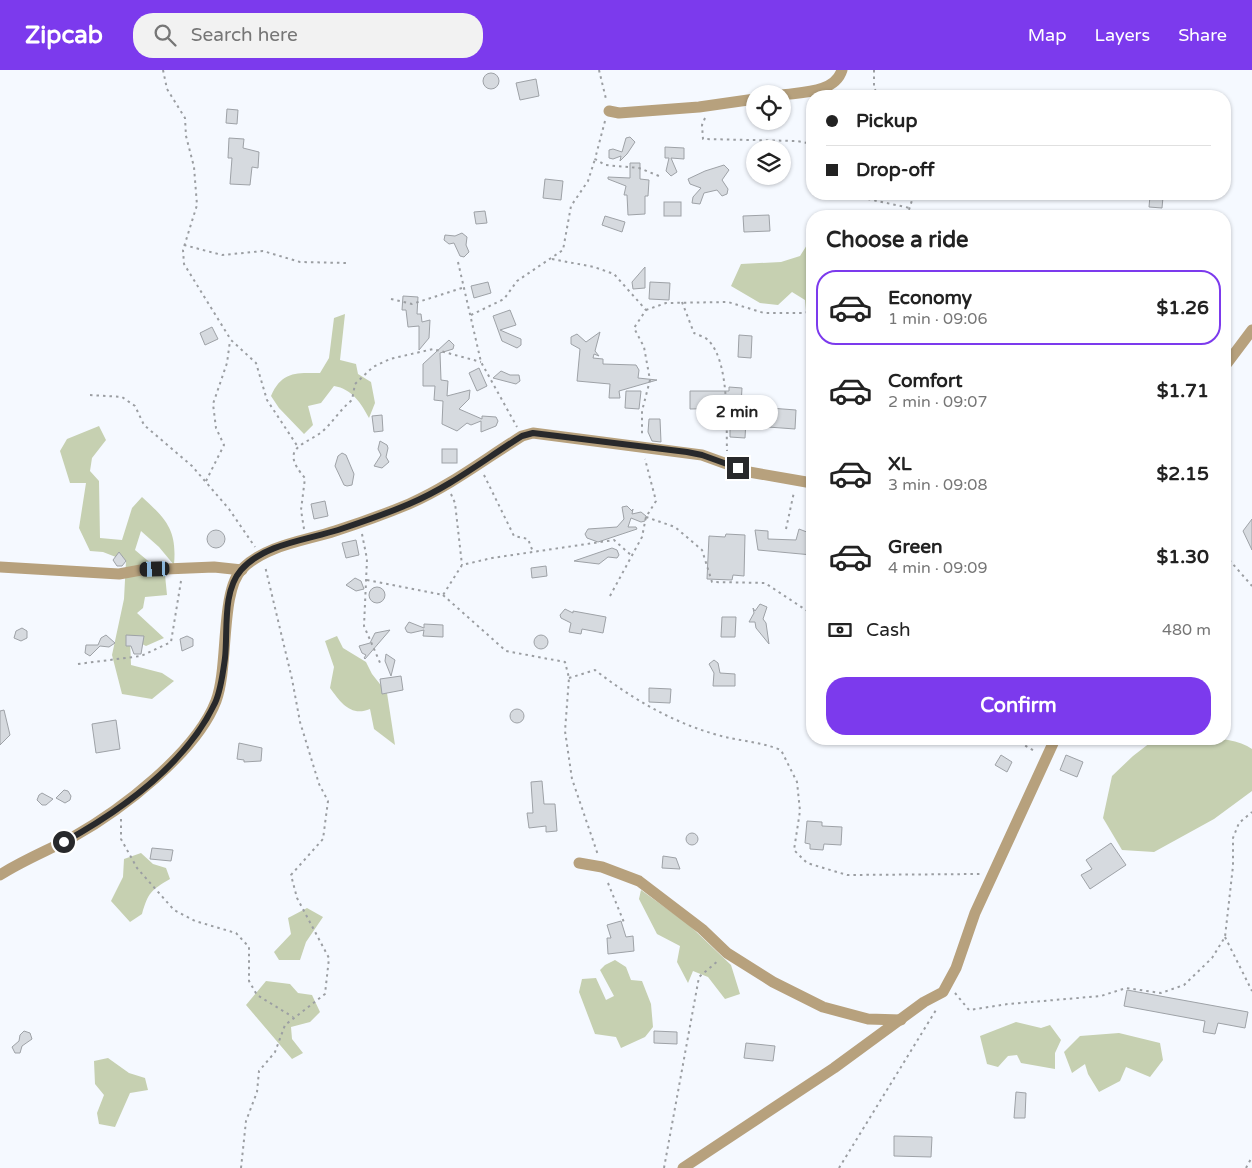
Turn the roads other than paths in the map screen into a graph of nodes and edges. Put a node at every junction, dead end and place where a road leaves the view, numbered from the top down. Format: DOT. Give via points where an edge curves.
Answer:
graph roads {
  1 [pos="842,70"];
  2 [pos="806,90"];
  3 [pos="808,90"];
  4 [pos="791,93"];
  5 [pos="746,100"];
  6 [pos="609,111"];
  7 [pos="1252,330"];
  8 [pos="1231,358"];
  9 [pos="806,482"];
  10 [pos="0,568"];
  11 [pos="242,570"];
  12 [pos="1052,745"];
  13 [pos="579,863"];
  14 [pos="0,875"];
  15 [pos="902,1020"];
  16 [pos="683,1168"];
  1 -- 3 [label="street" via="828,86"];
  2 -- 4 [label="street"];
  5 -- 6 [label="street" via="619,113"];
  7 -- 8 [label="street"];
  9 -- 11 [label="street" via="749,472 702,455 543,434 522,436 446,486 409,504 260,555"];
  10 -- 11 [label="street" via="119,574 214,567"];
  11 -- 14 [label="street" via="229,600 225,659 216,701 176,758 124,804 75,836"];
  12 -- 15 [label="street" via="992,873 949,982 943,992"];
  13 -- 15 [label="street" via="602,867 639,881 702,929 727,953 773,982 823,1007 868,1019"];
  15 -- 16 [label="street"];
}
